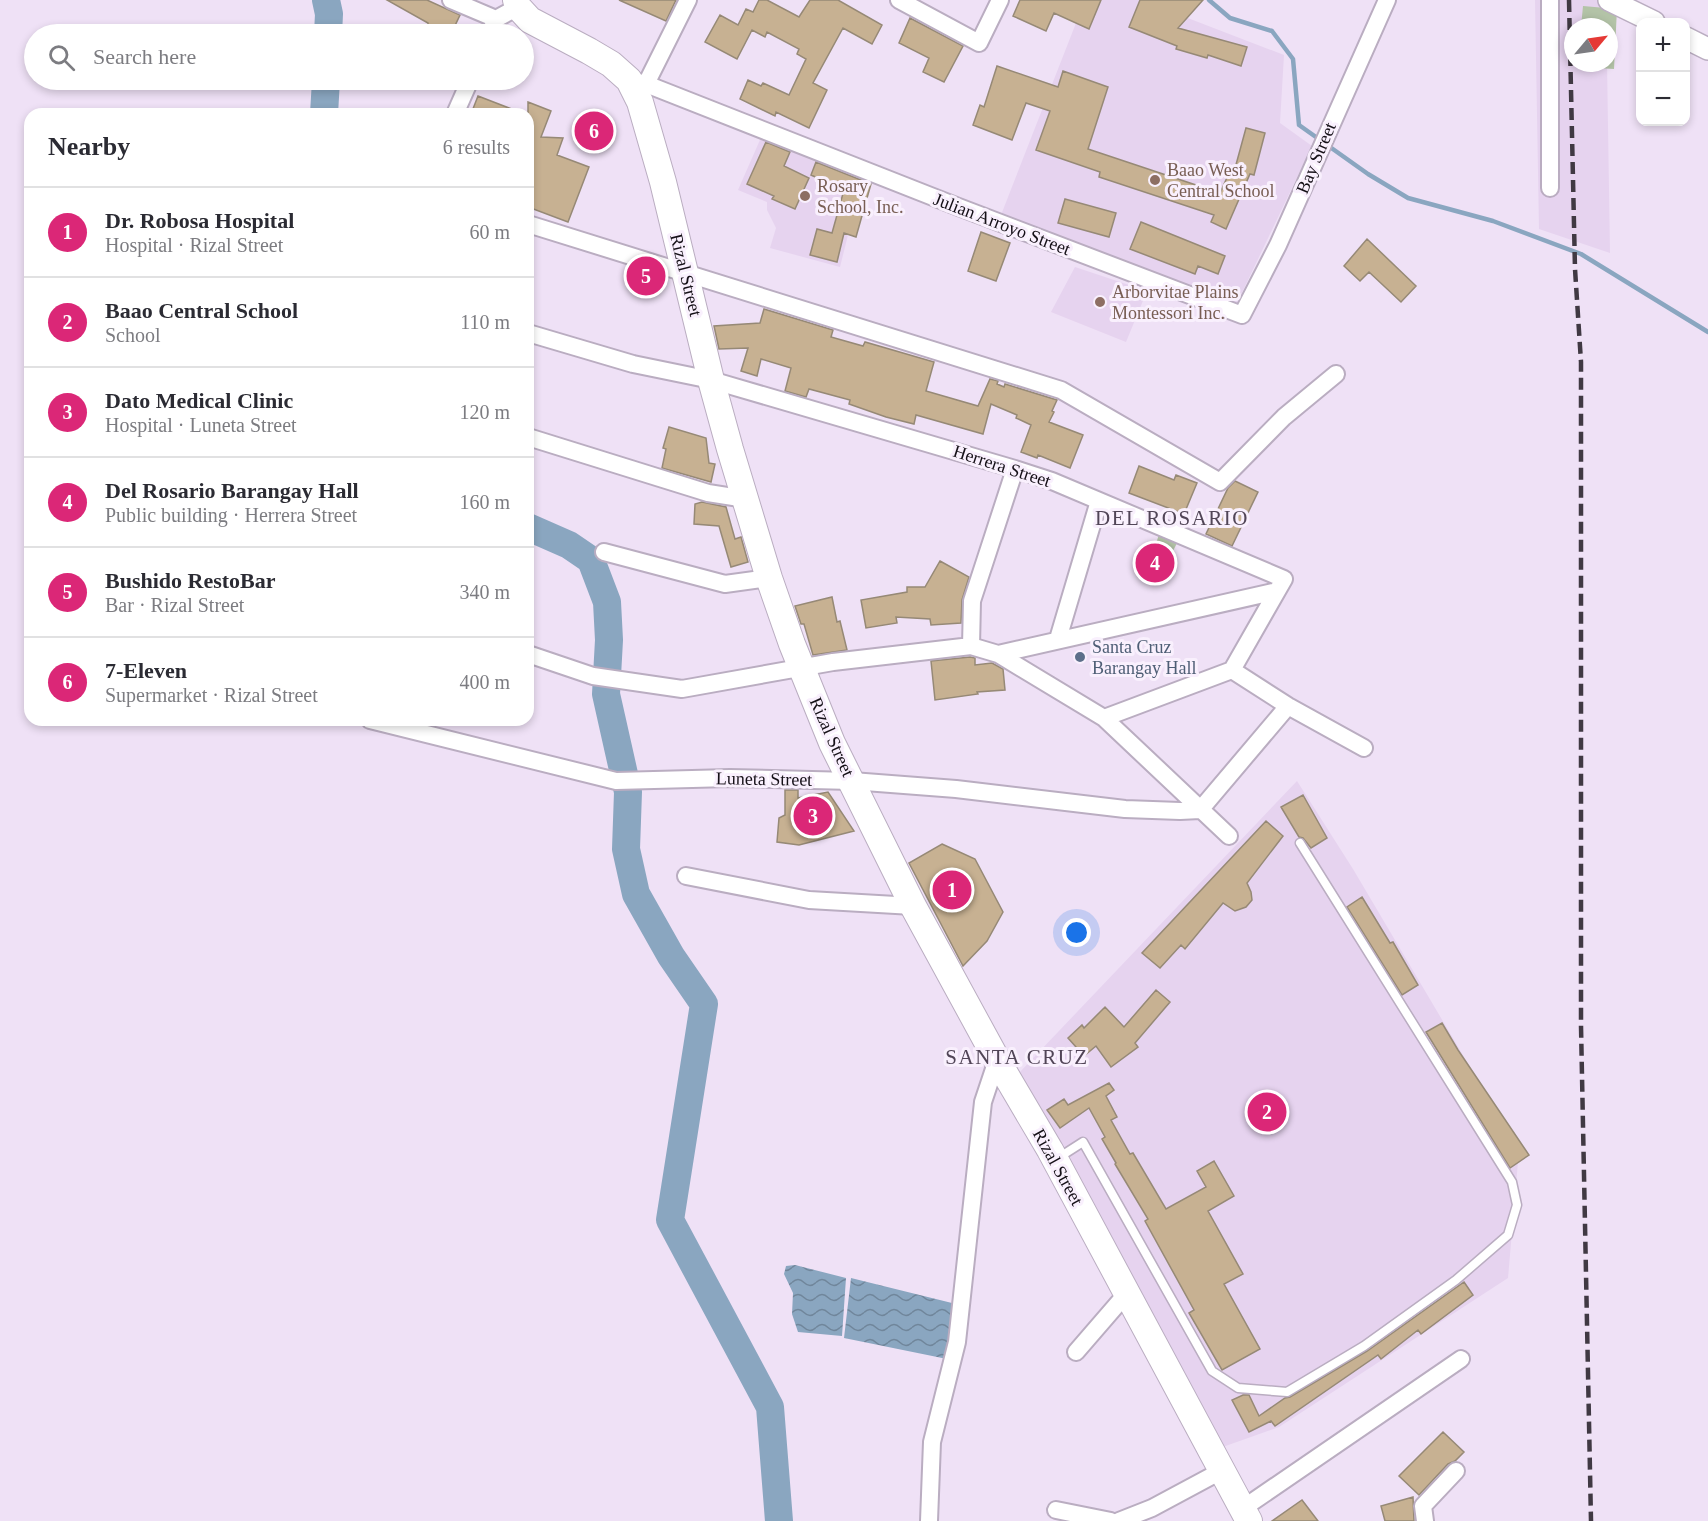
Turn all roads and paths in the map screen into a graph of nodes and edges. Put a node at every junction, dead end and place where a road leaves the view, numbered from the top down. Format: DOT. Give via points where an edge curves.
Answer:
graph roads {
  1 [pos="451,0"];
  2 [pos="688,0"];
  3 [pos="899,0"];
  4 [pos="1000,0"];
  5 [pos="1387,0"];
  6 [pos="1550,0"];
  7 [pos="1609,0"];
  8 [pos="505,15"];
  9 [pos="1646,18"];
  10 [pos="1690,40"];
  11 [pos="1708,50"];
  12 [pos="637,82"];
  13 [pos="466,90"];
  14 [pos="458,108"];
  15 [pos="1550,188"];
  16 [pos="534,226"];
  17 [pos="685,272"];
  18 [pos="1242,315"];
  19 [pos="534,335"];
  20 [pos="1336,374"];
  21 [pos="711,380"];
  22 [pos="534,439"];
  23 [pos="1015,469"];
  24 [pos="746,499"];
  25 [pos="1099,501"];
  26 [pos="604,552"];
  27 [pos="769,578"];
  28 [pos="1280,585"];
  29 [pos="1058,639"];
  30 [pos="971,646"];
  31 [pos="998,654"];
  32 [pos="534,656"];
  33 [pos="802,668"];
  34 [pos="1232,670"];
  35 [pos="1288,706"];
  36 [pos="1104,718"];
  37 [pos="394,726"];
  38 [pos="1364,748"];
  39 [pos="852,781"];
  40 [pos="1200,810"];
  41 [pos="1229,836"];
  42 [pos="1300,843"];
  43 [pos="687,876"];
  44 [pos="913,906"];
  45 [pos="997,1060"];
  46 [pos="1055,1160"];
  47 [pos="1127,1293"];
  48 [pos="1076,1352"];
  49 [pos="1461,1359"];
  50 [pos="1221,1471"];
  51 [pos="1456,1471"];
  52 [pos="1056,1510"];
  53 [pos="1245,1515"];
  54 [pos="929,1521"];
  55 [pos="1111,1521"];
  56 [pos="1119,1521"];
  57 [pos="1425,1521"];
  1 -- 8 [label="street"];
  2 -- 12 [label="street"];
  3 -- 4 [label="street" via="979,43"];
  5 -- 18 [label="street, Bay Street" via="1278,245"];
  6 -- 15 [label="street"];
  7 -- 9 [label="street"];
  8 -- 12 [label="main road, Rizal Street" via="530,20"];
  10 -- 11 [label="street"];
  12 -- 17 [label="main road, Rizal Street"];
  12 -- 18 [label="street, Julian Arroyo Street"];
  13 -- 14 [label="street"];
  16 -- 17 [label="street"];
  17 -- 20 [label="street" via="1061,390 1220,482 1284,417"];
  17 -- 21 [label="main road, Rizal Street"];
  19 -- 21 [label="street, Herrera Street" via="633,364"];
  21 -- 23 [label="street, Herrera Street"];
  21 -- 24 [label="main road, Rizal Street"];
  22 -- 24 [label="street" via="708,492"];
  23 -- 25 [label="street, Herrera Street"];
  23 -- 30 [label="street" via="972,601"];
  24 -- 27 [label="main road, Rizal Street"];
  25 -- 28 [label="street, Herrera Street"];
  25 -- 29 [label="street"];
  26 -- 27 [label="street" via="725,584"];
  27 -- 33 [label="main road, Rizal Street"];
  28 -- 29 [label="street"];
  28 -- 34 [label="street"];
  29 -- 31 [label="street"];
  30 -- 31 [label="street"];
  30 -- 33 [label="street"];
  31 -- 36 [label="street"];
  32 -- 33 [label="street" via="593,676 682,689"];
  33 -- 39 [label="main road, Rizal Street"];
  34 -- 35 [label="street"];
  34 -- 36 [label="street"];
  35 -- 38 [label="street"];
  35 -- 40 [label="street"];
  36 -- 40 [label="street"];
  37 -- 39 [label="street, Luneta Street" via="616,781"];
  39 -- 40 [label="street, Luneta Street" via="1125,808"];
  39 -- 44 [label="main road, Rizal Street"];
  40 -- 41 [label="street"];
  42 -- 46 [label="lane" via="1512,1182 1517,1205 1508,1235 1456,1280 1364,1346 1287,1392 1238,1388 1212,1371 1083,1142"];
  43 -- 44 [label="street" via="809,900"];
  44 -- 45 [label="main road, Rizal Street"];
  45 -- 46 [label="main road, Rizal Street"];
  45 -- 54 [label="street" via="983,1102 957,1342 933,1442"];
  46 -- 47 [label="main road, Rizal Street"];
  47 -- 48 [label="street"];
  47 -- 50 [label="main road, Rizal Street"];
  49 -- 53 [label="street"];
  50 -- 53 [label="main road, Rizal Street"];
  50 -- 56 [label="street"];
  51 -- 57 [label="street" via="1423,1506"];
  52 -- 55 [label="street"];
}
